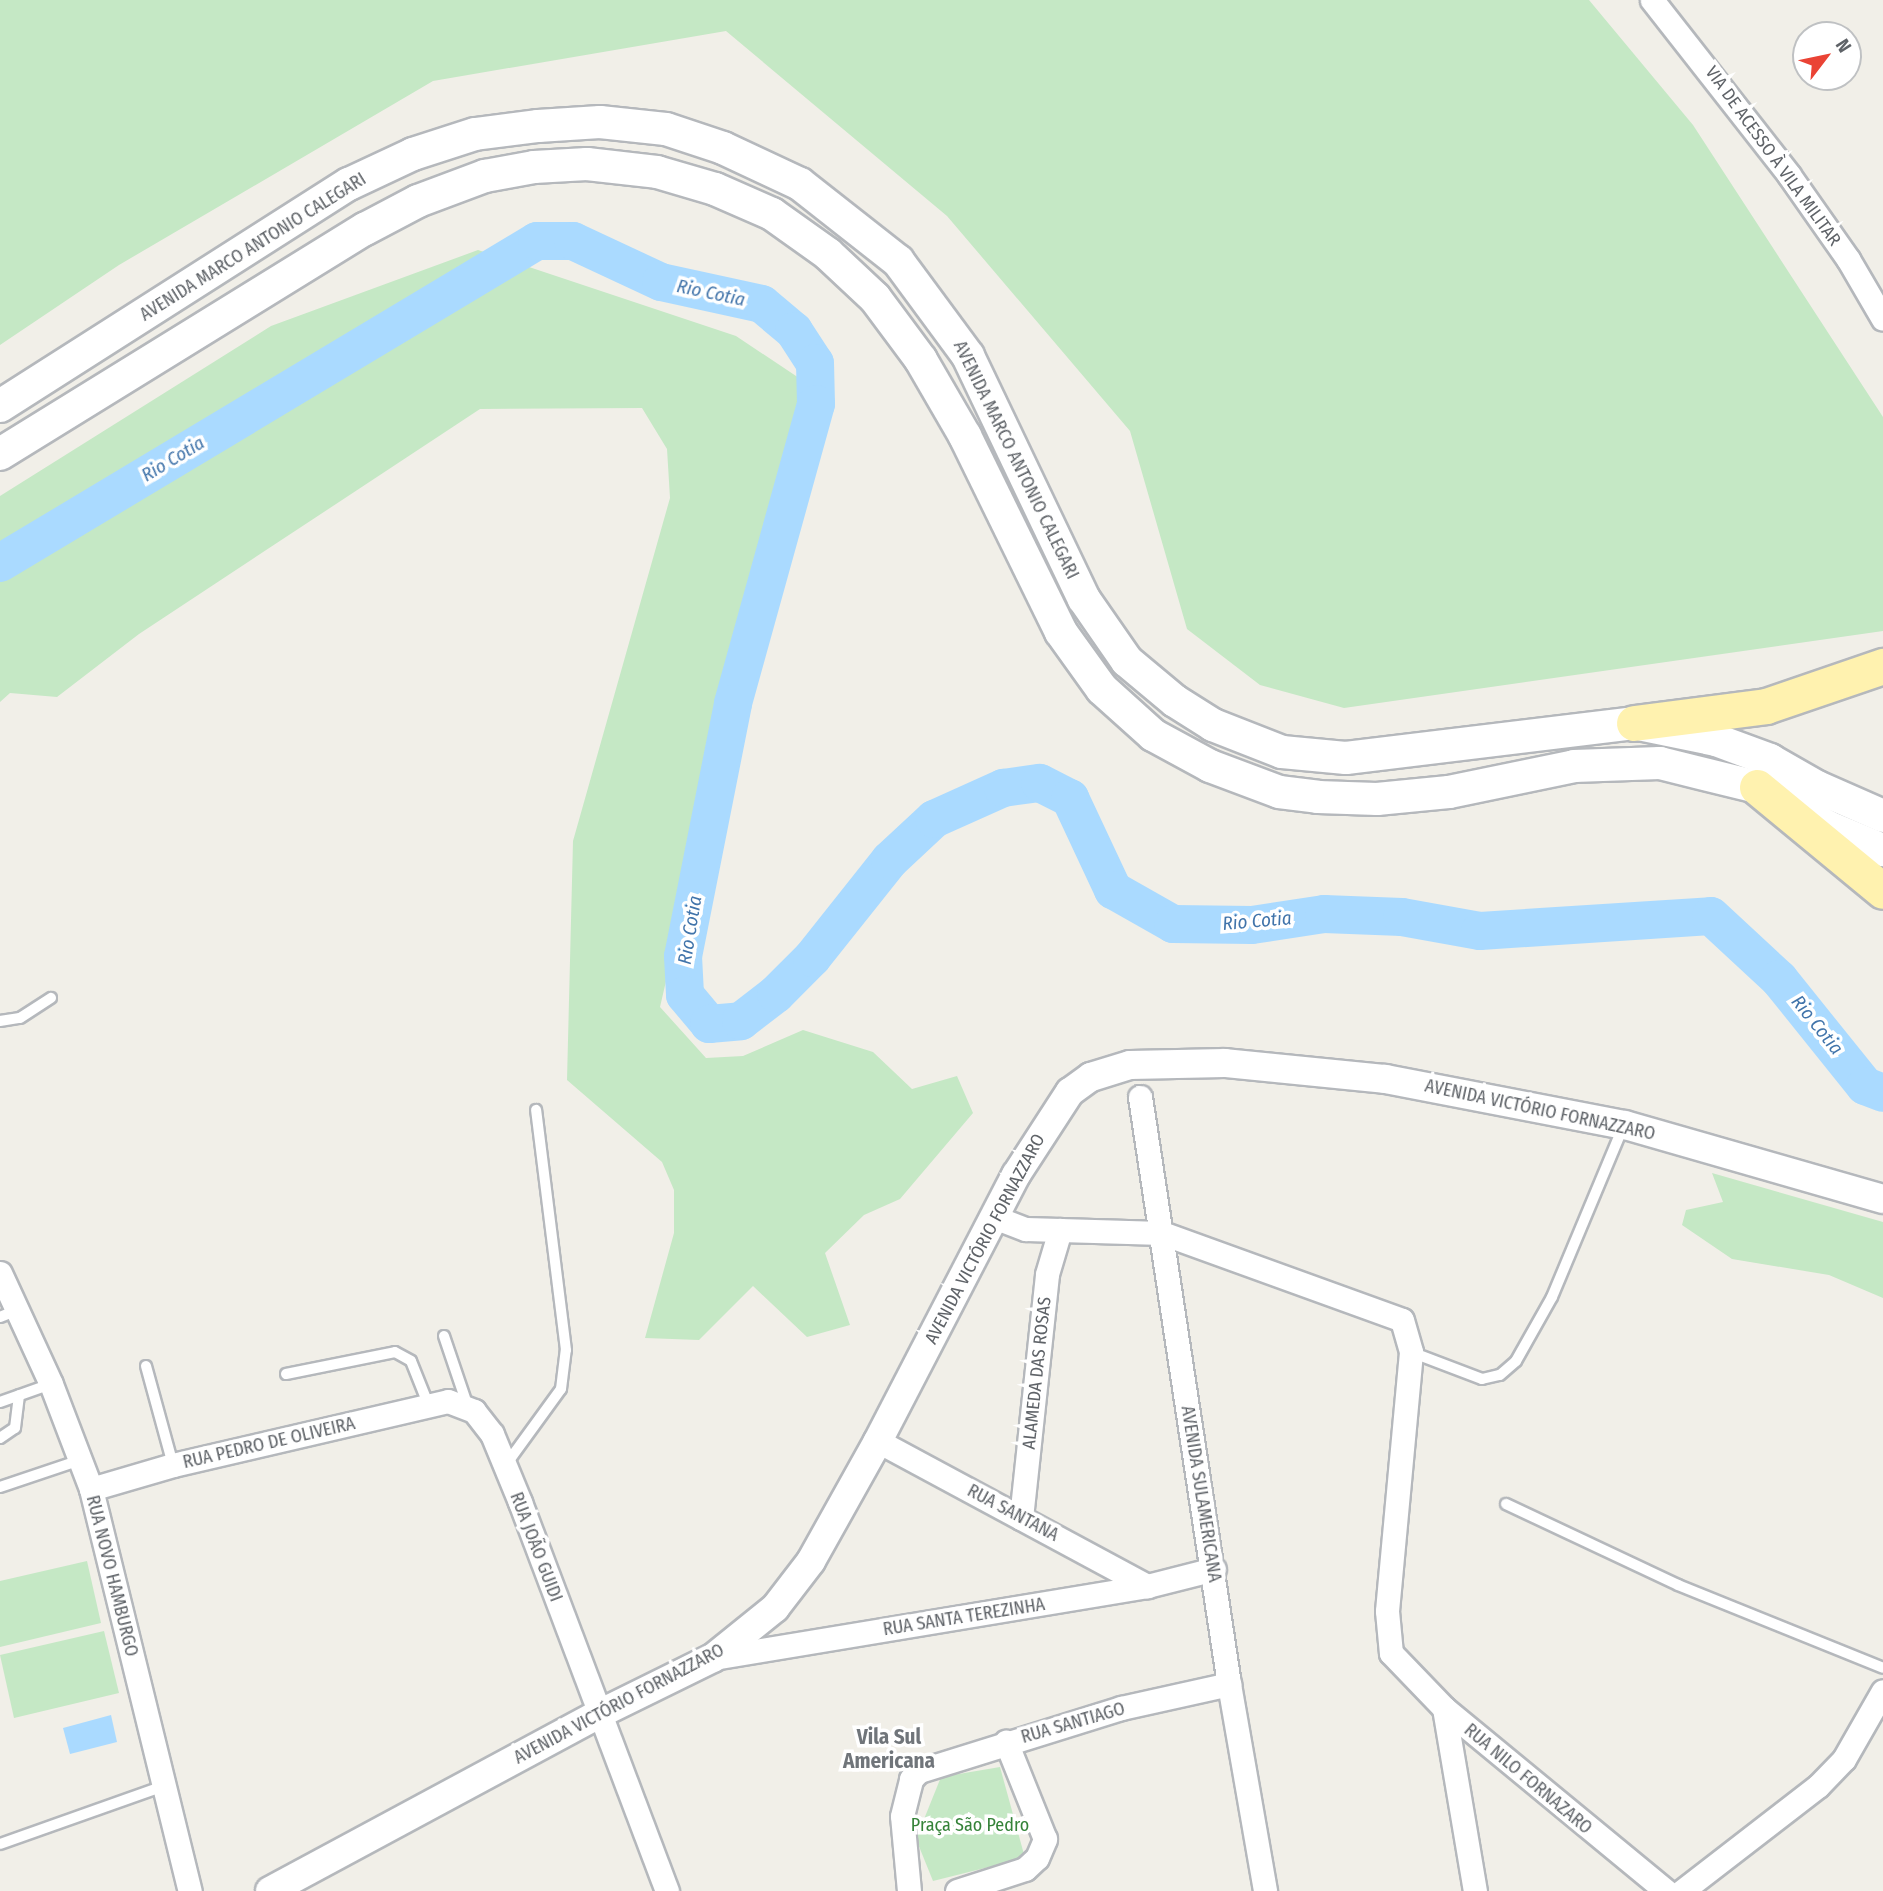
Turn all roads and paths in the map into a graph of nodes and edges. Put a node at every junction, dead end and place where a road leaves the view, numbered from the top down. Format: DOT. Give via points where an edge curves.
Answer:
graph roads {
  1 [pos="1652,0"];
  2 [pos="1883,319"];
  3 [pos="0,406"];
  4 [pos="0,454"];
  5 [pos="1883,666"];
  6 [pos="1634,723"];
  7 [pos="1757,787"];
  8 [pos="1883,816"];
  9 [pos="1883,850"];
  10 [pos="1883,891"];
  11 [pos="51,998"];
  12 [pos="0,1021"];
  13 [pos="1140,1097"];
  14 [pos="536,1110"];
  15 [pos="1625,1125"];
  16 [pos="1883,1199"];
  17 [pos="994,1217"];
  18 [pos="1060,1230"];
  19 [pos="1163,1233"];
  20 [pos="0,1273"];
  21 [pos="9,1313"];
  22 [pos="444,1336"];
  23 [pos="1412,1352"];
  24 [pos="146,1366"];
  25 [pos="286,1374"];
  26 [pos="51,1384"];
  27 [pos="19,1395"];
  28 [pos="0,1402"];
  29 [pos="448,1405"];
  30 [pos="0,1438"];
  31 [pos="878,1441"];
  32 [pos="80,1460"];
  33 [pos="173,1465"];
  34 [pos="505,1466"];
  35 [pos="0,1487"];
  36 [pos="90,1489"];
  37 [pos="1506,1504"];
  38 [pos="1021,1518"];
  39 [pos="1214,1569"];
  40 [pos="1147,1586"];
  41 [pos="713,1658"];
  42 [pos="1883,1668"];
  43 [pos="1229,1684"];
  44 [pos="1883,1691"];
  45 [pos="1444,1708"];
  46 [pos="599,1714"];
  47 [pos="1006,1742"];
  48 [pos="164,1786"];
  49 [pos="0,1844"];
  50 [pos="190,1891"];
  51 [pos="270,1891"];
  52 [pos="667,1891"];
  53 [pos="909,1891"];
  54 [pos="957,1891"];
  55 [pos="1265,1891"];
  56 [pos="1475,1891"];
  57 [pos="1666,1891"];
  58 [pos="1682,1891"];
  1 -- 2 [label="street, VIA DE ACESSO À VILA MILITAR" via="1789,175"];
  3 -- 6 [label="main road, AVENIDA MARCO ANTONIO CALEGARI" via="349,184 413,154 475,134 538,126 600,122 666,129 723,148 800,184 898,261 968,356 1091,610 1127,661 1213,725 1282,751 1346,758"];
  4 -- 7 [label="main road, AVENIDA MARCO ANTONIO CALEGARI" via="418,201 485,176 534,167 587,164 657,172 715,189 772,214 828,254 875,298 921,360 965,436 1061,632 1102,689 1153,735 1279,792 1318,797 1377,799 1449,792 1616,762 1660,763"];
  5 -- 6 [label="main road" via="1766,706"];
  6 -- 8 [label="main road, AVENIDA MARCO ANTONIO CALEGARI" via="1716,740 1770,760"];
  7 -- 9 [label="main road, AVENIDA MARCO ANTONIO CALEGARI" via="1829,827"];
  7 -- 10 [label="main road"];
  11 -- 12 [label="lane" via="20,1018"];
  13 -- 19 [label="street, AVENIDA SULAMERICANA"];
  14 -- 34 [label="lane" via="566,1350 561,1389"];
  15 -- 16 [label="street, AVENIDA VICTÓRIO FORNAZZARO"];
  15 -- 17 [label="street, AVENIDA VICTÓRIO FORNAZZARO" via="1385,1079 1225,1063 1130,1065 1091,1077 1070,1092"];
  15 -- 23 [label="lane" via="1552,1297 1516,1361 1500,1375 1482,1379"];
  17 -- 18 [label="street" via="1026,1229"];
  17 -- 31 [label="street, AVENIDA VICTÓRIO FORNAZZARO"];
  18 -- 19 [label="street"];
  18 -- 38 [label="street, ALAMEDA DAS ROSAS" via="1048,1274"];
  19 -- 23 [label="street" via="1402,1320"];
  19 -- 39 [label="street, AVENIDA SULAMERICANA"];
  20 -- 21 [label="street, RUA NOVO HAMBURGO"];
  21 -- 26 [label="street, RUA NOVO HAMBURGO"];
  22 -- 29 [label="lane"];
  23 -- 45 [label="street, RUA NILO FORNAZARO" via="1387,1611 1388,1644 1396,1661"];
  24 -- 33 [label="lane"];
  25 -- 29 [label="lane" via="395,1352 411,1361"];
  26 -- 27 [label="lane"];
  26 -- 32 [label="street, RUA NOVO HAMBURGO"];
  27 -- 28 [label="lane"];
  27 -- 30 [label="lane" via="15,1428"];
  29 -- 33 [label="street, RUA PEDRO DE OLIVEIRA"];
  29 -- 34 [label="street, RUA JOÃO GUIDI" via="492,1434"];
  31 -- 38 [label="street, RUA SANTANA"];
  31 -- 41 [label="street, AVENIDA VICTÓRIO FORNAZZARO" via="811,1561 782,1599"];
  32 -- 35 [label="lane"];
  32 -- 36 [label="street, RUA NOVO HAMBURGO"];
  33 -- 36 [label="street, RUA PEDRO DE OLIVEIRA"];
  34 -- 46 [label="street, RUA JOÃO GUIDI"];
  36 -- 48 [label="street, RUA NOVO HAMBURGO"];
  37 -- 42 [label="lane" via="1678,1585"];
  38 -- 40 [label="street, RUA SANTANA"];
  39 -- 40 [label="street, RUA SANTA TEREZINHA"];
  39 -- 43 [label="street, AVENIDA SULAMERICANA"];
  40 -- 41 [label="street, RUA SANTA TEREZINHA"];
  41 -- 46 [label="street, AVENIDA VICTÓRIO FORNAZZARO"];
  43 -- 47 [label="street, RUA SANTIAGO" via="1121,1708"];
  43 -- 55 [label="street, AVENIDA SULAMERICANA"];
  44 -- 58 [label="street" via="1844,1759 1818,1786"];
  45 -- 56 [label="street"];
  45 -- 57 [label="street, RUA NILO FORNAZARO"];
  46 -- 51 [label="street, AVENIDA VICTÓRIO FORNAZZARO"];
  46 -- 52 [label="street, RUA JOÃO GUIDI"];
  47 -- 53 [label="street, RUA SANTIAGO" via="919,1771 911,1779 902,1816"];
  47 -- 54 [label="street" via="1045,1839 1037,1858 1025,1869"];
  48 -- 49 [label="lane"];
  48 -- 50 [label="street, RUA NOVO HAMBURGO"];
}
